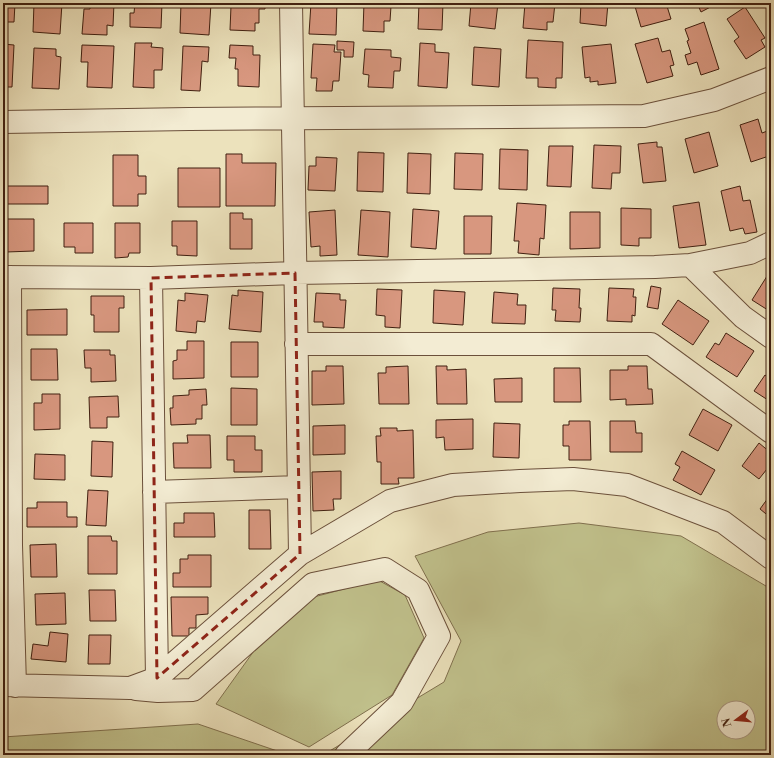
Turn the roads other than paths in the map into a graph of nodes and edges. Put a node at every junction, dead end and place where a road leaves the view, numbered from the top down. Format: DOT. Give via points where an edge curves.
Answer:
graph roads {
  1 [pos="291,3"];
  2 [pos="771,78"];
  3 [pos="293,119"];
  4 [pos="3,122"];
  5 [pos="771,244"];
  6 [pos="690,265"];
  7 [pos="295,274"];
  8 [pos="6,277"];
  9 [pos="151,278"];
  10 [pos="771,337"];
  11 [pos="296,344"];
  12 [pos="771,432"];
  13 [pos="299,487"];
  14 [pos="154,492"];
  15 [pos="7,544"];
  16 [pos="300,554"];
  17 [pos="771,558"];
  18 [pos="157,678"];
  19 [pos="9,685"];
  20 [pos="130,688"];
  21 [pos="346,755"];
  1 -- 3 [label="street"];
  2 -- 3 [label="street" via="714,100 644,116"];
  3 -- 4 [label="street"];
  3 -- 7 [label="street"];
  5 -- 6 [label="street" via="750,253"];
  6 -- 7 [label="street" via="647,268"];
  6 -- 10 [label="street" via="743,317"];
  7 -- 9 [label="street"];
  7 -- 11 [label="street"];
  8 -- 9 [label="street"];
  8 -- 15 [label="street"];
  9 -- 14 [label="street"];
  11 -- 12 [label="street" via="651,344"];
  11 -- 13 [label="street"];
  13 -- 14 [label="street"];
  13 -- 16 [label="street"];
  14 -- 18 [label="street"];
  15 -- 19 [label="street"];
  16 -- 17 [label="street" via="390,500 453,485 573,479 627,486 723,522"];
  16 -- 18 [label="street"];
  18 -- 20 [label="street"];
  19 -- 20 [label="street"];
  20 -- 21 [label="street" via="158,691 193,690 312,584 385,570 418,590 439,636 402,702"];
}
